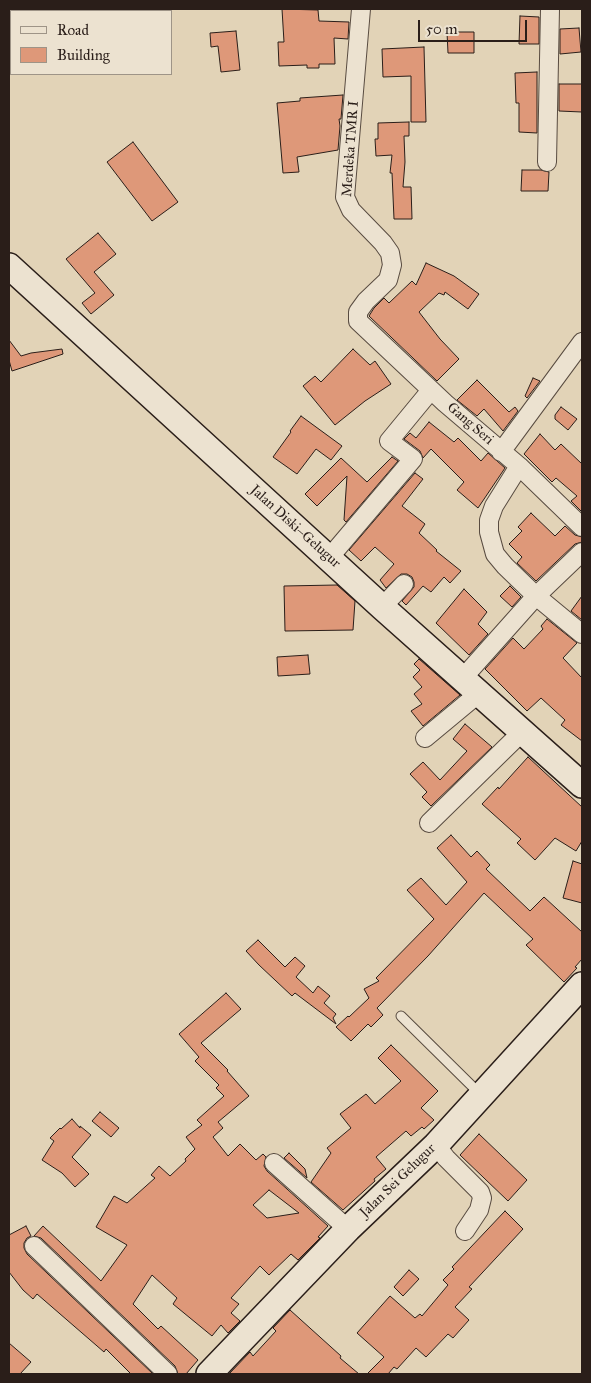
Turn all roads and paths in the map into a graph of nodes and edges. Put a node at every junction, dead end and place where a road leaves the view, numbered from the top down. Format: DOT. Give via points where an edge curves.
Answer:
graph roads {
  1 [pos="361,9"];
  2 [pos="550,9"];
  3 [pos="547,162"];
  4 [pos="9,266"];
  5 [pos="358,321"];
  6 [pos="582,342"];
  7 [pos="431,390"];
  8 [pos="500,452"];
  9 [pos="519,466"];
  10 [pos="582,527"];
  11 [pos="582,552"];
  12 [pos="329,558"];
  13 [pos="404,584"];
  14 [pos="536,596"];
  15 [pos="382,607"];
  16 [pos="582,634"];
  17 [pos="470,686"];
  18 [pos="521,733"];
  19 [pos="425,738"];
  20 [pos="582,785"];
  21 [pos="429,823"];
  22 [pos="582,985"];
  23 [pos="401,1016"];
  24 [pos="482,1096"];
  25 [pos="436,1145"];
  26 [pos="274,1163"];
  27 [pos="348,1229"];
  28 [pos="465,1231"];
  29 [pos="34,1246"];
  30 [pos="168,1374"];
  31 [pos="209,1374"];
  1 -- 5 [label="street, Merdeka TMR I" via="345,196 351,210 390,253 392,266 388,280 358,312"];
  2 -- 3 [label="street"];
  4 -- 12 [label="main road, Jalan Diski–Gelugur"];
  5 -- 7 [label="street, Gang Seri"];
  6 -- 8 [label="street"];
  7 -- 8 [label="street, Gang Seri"];
  7 -- 12 [label="street" via="389,441 413,459"];
  8 -- 9 [label="street, Gang Seri"];
  9 -- 10 [label="street, Gang Seri"];
  9 -- 14 [label="street" via="494,506 489,532 495,554"];
  11 -- 14 [label="street"];
  12 -- 15 [label="main road, Jalan Diski–Gelugur"];
  13 -- 15 [label="street"];
  14 -- 16 [label="street"];
  14 -- 17 [label="street"];
  15 -- 17 [label="main road, Jalan Diski–Gelugur"];
  17 -- 18 [label="main road, Jalan Diski–Gelugur"];
  17 -- 19 [label="street"];
  18 -- 20 [label="main road, Jalan Diski–Gelugur"];
  18 -- 21 [label="street"];
  22 -- 24 [label="main road, Jalan Sei Gelugur"];
  23 -- 24 [label="lane"];
  24 -- 25 [label="main road, Jalan Sei Gelugur"];
  25 -- 27 [label="main road, Jalan Sei Gelugur"];
  25 -- 28 [label="street" via="480,1192 479,1210"];
  26 -- 27 [label="street"];
  27 -- 31 [label="main road, Jalan Sei Gelugur"];
  29 -- 30 [label="street"];
}
